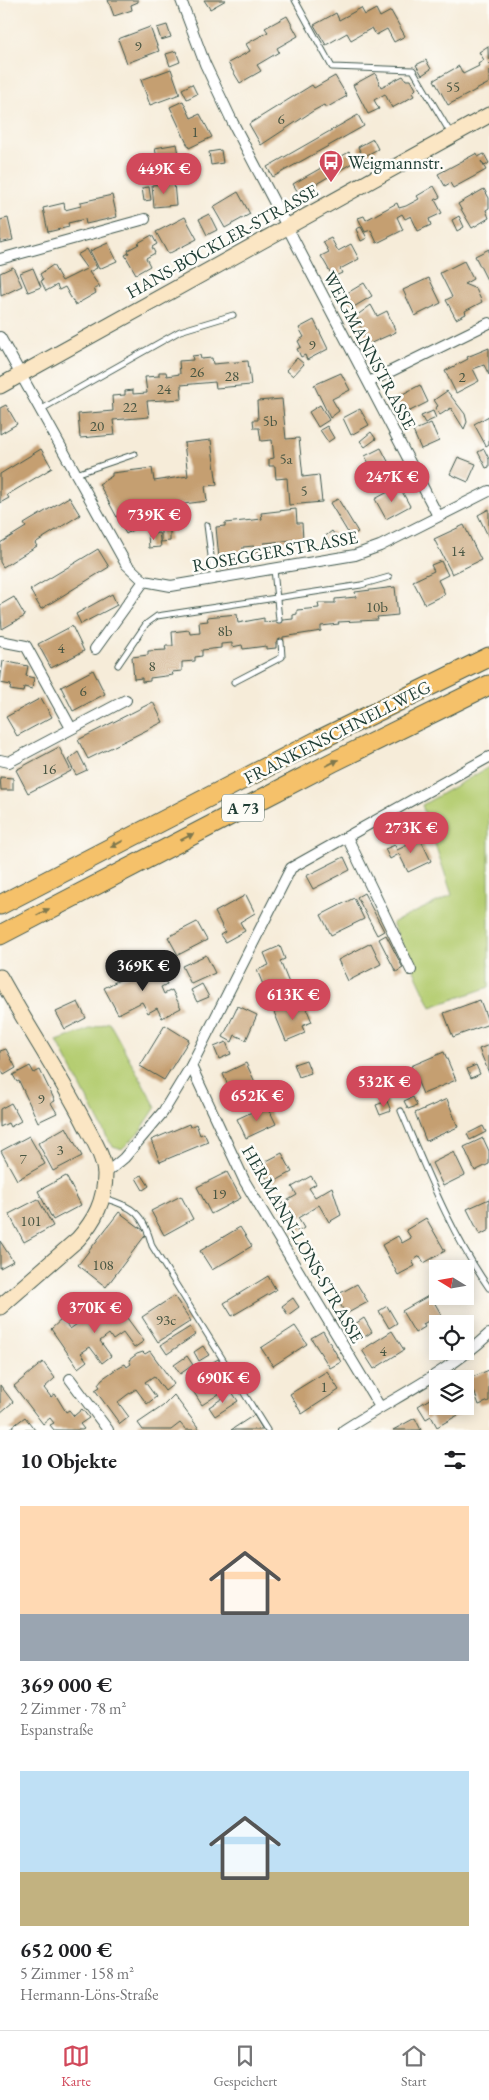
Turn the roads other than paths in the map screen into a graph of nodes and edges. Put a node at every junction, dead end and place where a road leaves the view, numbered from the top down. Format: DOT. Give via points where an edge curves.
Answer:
graph roads {
  1 [pos="181,0"];
  2 [pos="295,0"];
  3 [pos="489,115"];
  4 [pos="452,136"];
  5 [pos="145,220"];
  6 [pos="287,227"];
  7 [pos="0,259"];
  8 [pos="233,315"];
  9 [pos="489,323"];
  10 [pos="0,337"];
  11 [pos="21,375"];
  12 [pos="369,382"];
  13 [pos="0,386"];
  14 [pos="40,410"];
  15 [pos="135,454"];
  16 [pos="75,475"];
  17 [pos="489,491"];
  18 [pos="438,516"];
  19 [pos="207,525"];
  20 [pos="274,569"];
  21 [pos="389,576"];
  22 [pos="214,579"];
  23 [pos="144,581"];
  24 [pos="276,598"];
  25 [pos="279,620"];
  26 [pos="0,641"];
  27 [pos="281,642"];
  28 [pos="95,649"];
  29 [pos="489,658"];
  30 [pos="118,665"];
  31 [pos="234,682"];
  32 [pos="489,685"];
  33 [pos="126,700"];
  34 [pos="71,728"];
  35 [pos="489,757"];
  36 [pos="0,760"];
  37 [pos="346,837"];
  38 [pos="0,905"];
  39 [pos="0,935"];
  40 [pos="411,970"];
  41 [pos="1,979"];
  42 [pos="191,1066"];
  43 [pos="401,1111"];
  44 [pos="105,1174"];
  45 [pos="103,1198"];
  46 [pos="489,1288"];
  47 [pos="0,1307"];
  48 [pos="489,1334"];
  49 [pos="70,1380"];
  50 [pos="380,1407"];
  51 [pos="108,1430"];
  52 [pos="267,1430"];
  53 [pos="344,1430"];
  1 -- 6 [label="street, WEIGMANNSTRASSE" via="205,64"];
  2 -- 4 [label="lane" via="332,67 414,70"];
  3 -- 4 [label="main road, HANS-BÖCKLER-STRASSE"];
  4 -- 6 [label="main road, HANS-BÖCKLER-STRASSE"];
  5 -- 7 [label="street"];
  6 -- 11 [label="main road, HANS-BÖCKLER-STRASSE"];
  6 -- 12 [label="street, WEIGMANNSTRASSE"];
  8 -- 14 [label="lane" via="180,331"];
  9 -- 12 [label="street"];
  10 -- 11 [label="street"];
  11 -- 13 [label="main road, HANS-BÖCKLER-STRASSE"];
  11 -- 14 [label="street"];
  12 -- 18 [label="street, WEIGMANNSTRASSE"];
  14 -- 16 [label="street"];
  15 -- 16 [label="lane"];
  16 -- 23 [label="street" via="126,564"];
  17 -- 18 [label="street, ROSEGGERSTRASSE"];
  18 -- 20 [label="street, ROSEGGERSTRASSE" via="355,555"];
  19 -- 22 [label="lane"];
  20 -- 22 [label="street, ROSEGGERSTRASSE"];
  20 -- 24 [label="lane"];
  21 -- 24 [label="lane" via="362,585"];
  22 -- 23 [label="street, ROSEGGERSTRASSE" via="171,586"];
  23 -- 28 [label="street"];
  24 -- 25 [label="lane"];
  24 -- 30 [label="lane" via="157,616 146,624"];
  26 -- 34 [label="street" via="26,646"];
  27 -- 31 [label="lane" via="282,657"];
  29 -- 38 [label="highway, FRANKENSCHNELLWEG / A 73, one-way" via="312,743"];
  39 -- 32 [label="highway, FRANKENSCHNELLWEG / A 73, one-way"];
  33 -- 34 [label="street"];
  34 -- 36 [label="street" via="9,762"];
  35 -- 37 [label="street"];
  37 -- 40 [label="street"];
  37 -- 42 [label="street" via="291,868"];
  41 -- 44 [label="main road" via="59,1073 97,1148"];
  42 -- 44 [label="street" via="163,1112 124,1158"];
  42 -- 50 [label="street, HERMANN-LÖNS-STRASSE" via="245,1182"];
  43 -- 46 [label="lane" via="465,1251"];
  44 -- 45 [label="main road"];
  45 -- 47 [label="main road" via="96,1215 78,1239"];
  45 -- 52 [label="lane" via="122,1203 141,1216 152,1246"];
  48 -- 50 [label="street" via="433,1379"];
  49 -- 51 [label="street"];
  50 -- 53 [label="street"];
}
